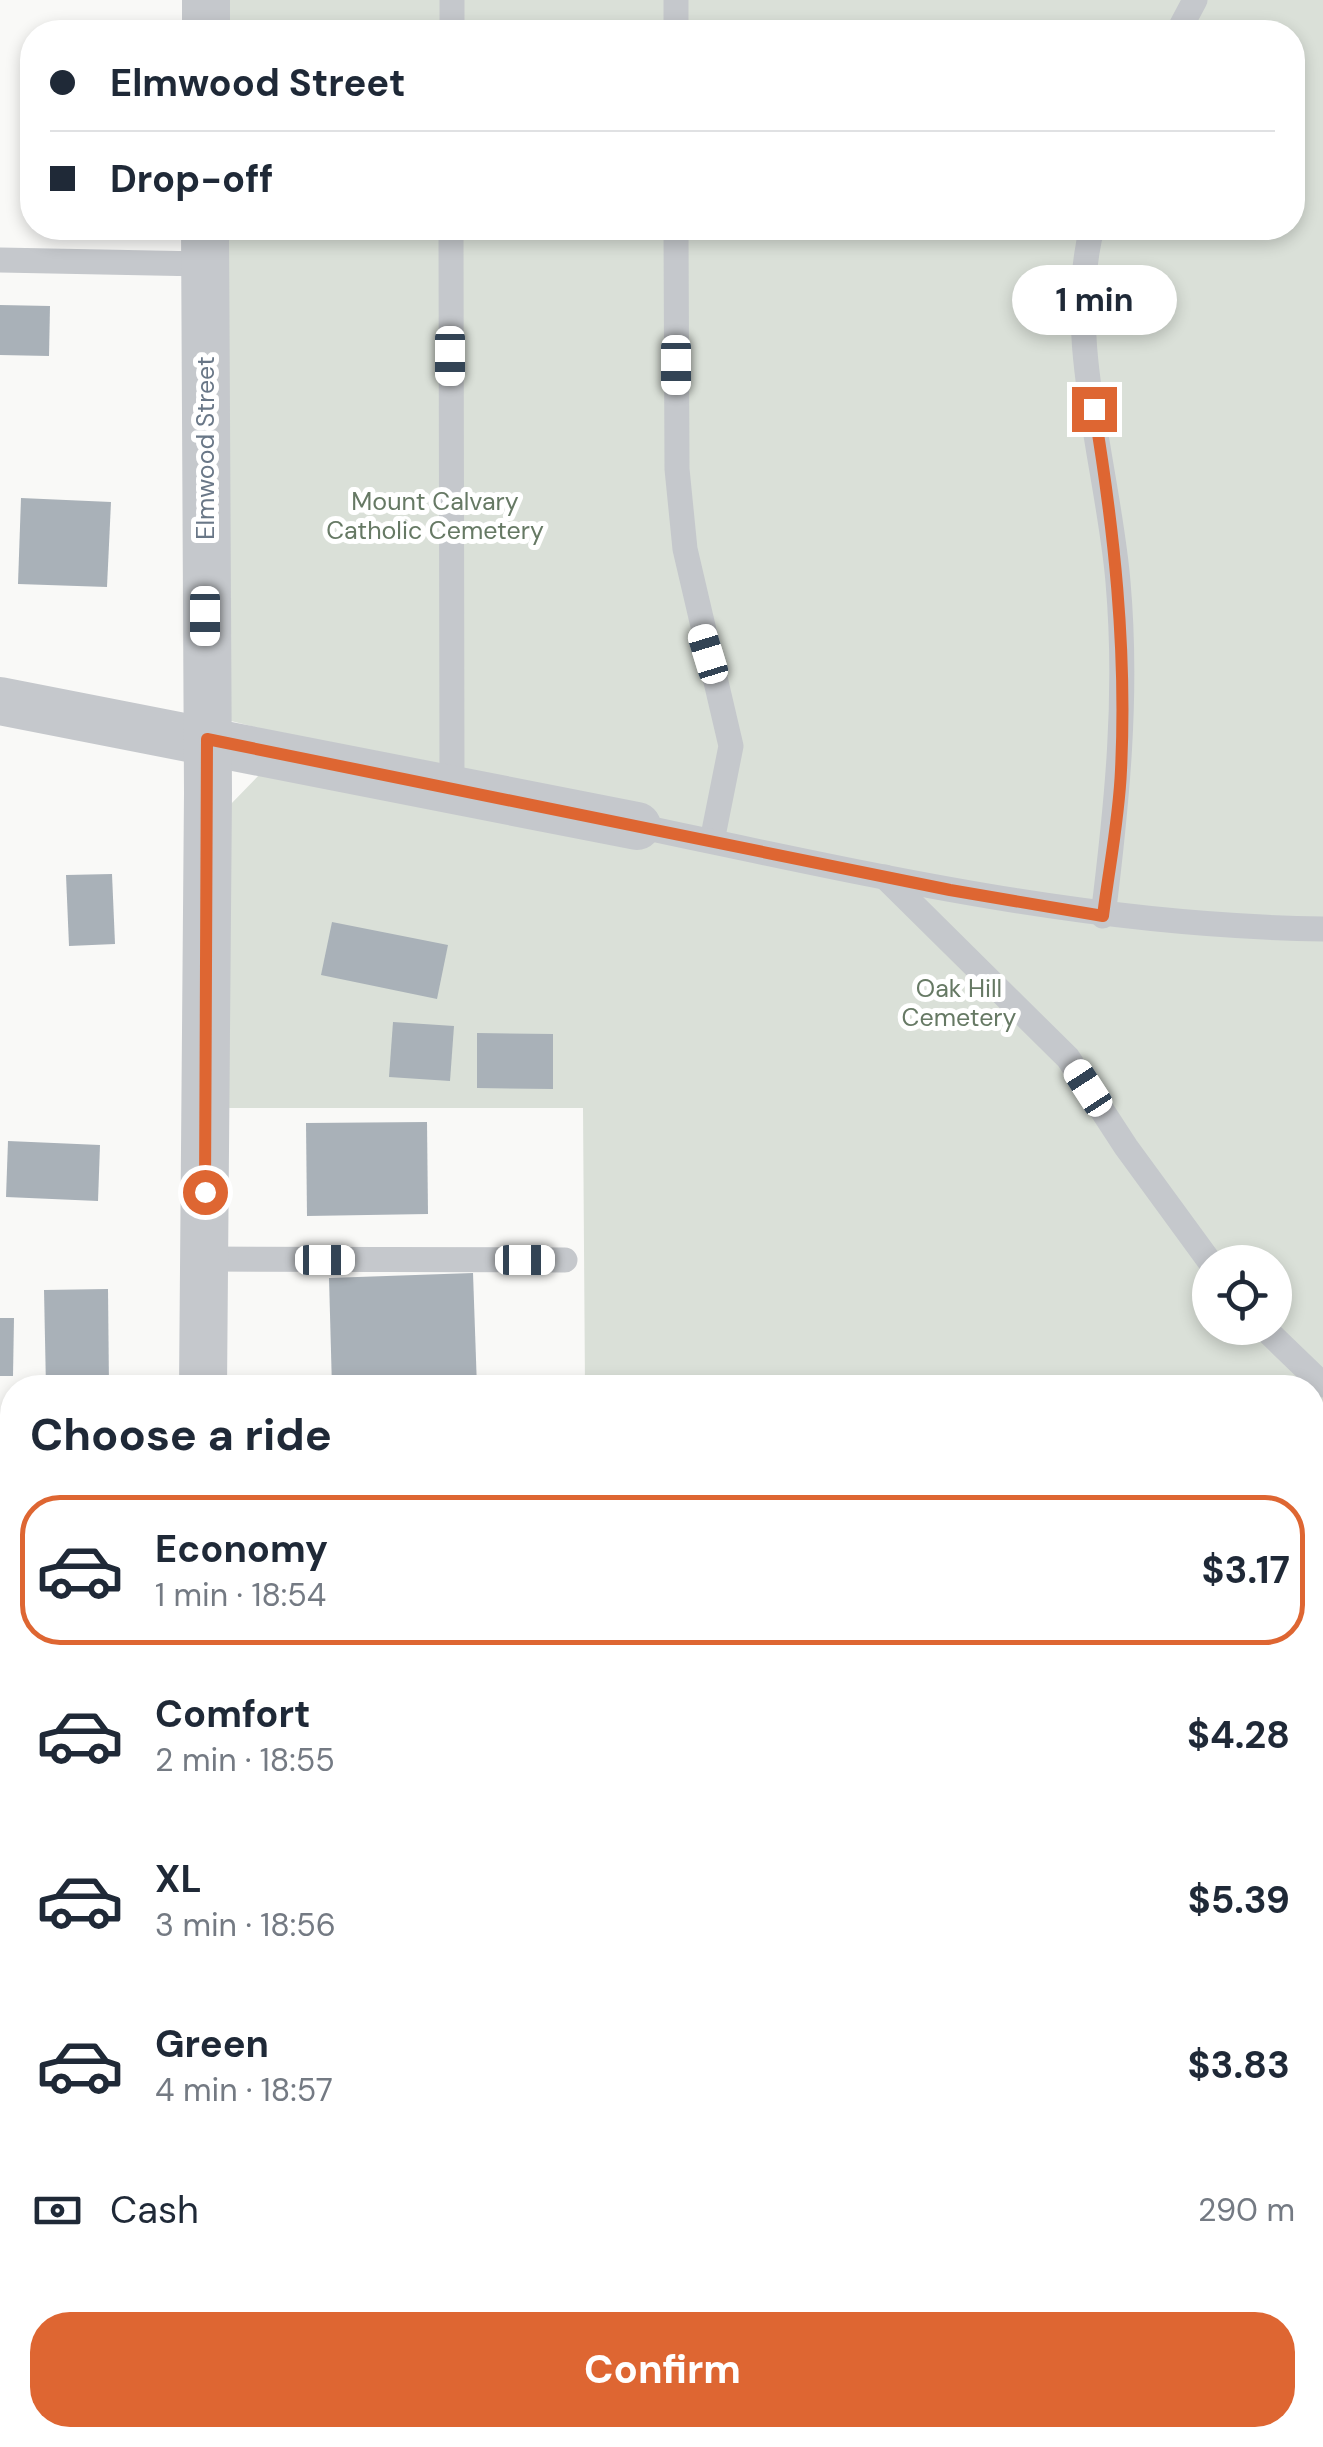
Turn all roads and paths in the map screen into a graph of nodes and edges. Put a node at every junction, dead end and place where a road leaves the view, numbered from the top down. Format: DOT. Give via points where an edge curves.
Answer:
graph roads {
  1 [pos="450,240"];
  2 [pos="676,240"];
  3 [pos="1091,240"];
  4 [pos="204,246"];
  5 [pos="0,260"];
  6 [pos="0,700"];
  7 [pos="207,739"];
  8 [pos="452,788"];
  9 [pos="637,826"];
  10 [pos="712,841"];
  11 [pos="884,876"];
  12 [pos="1103,916"];
  13 [pos="1323,928"];
  14 [pos="1198,1245"];
  15 [pos="205,1260"];
  16 [pos="565,1260"];
  17 [pos="1282,1345"];
  18 [pos="204,1375"];
  19 [pos="1313,1375"];
  1 -- 8 [label="lane"];
  2 -- 10 [label="lane" via="683,533 731,746"];
  3 -- 12 [label="lane" via="1086,344 1110,502 1122,668 1121,773"];
  4 -- 5 [label="lane"];
  4 -- 7 [label="street, Elmwood Street"];
  6 -- 7 [label="street"];
  7 -- 8 [label="street"];
  7 -- 15 [label="street, Elmwood Street"];
  8 -- 9 [label="street"];
  9 -- 10 [label="lane"];
  10 -- 11 [label="lane"];
  11 -- 12 [label="lane"];
  11 -- 14 [label="lane" via="1068,1058"];
  12 -- 13 [label="lane" via="1218,928"];
  15 -- 16 [label="lane"];
  15 -- 18 [label="street, Elmwood Street"];
  17 -- 19 [label="lane"];
}
